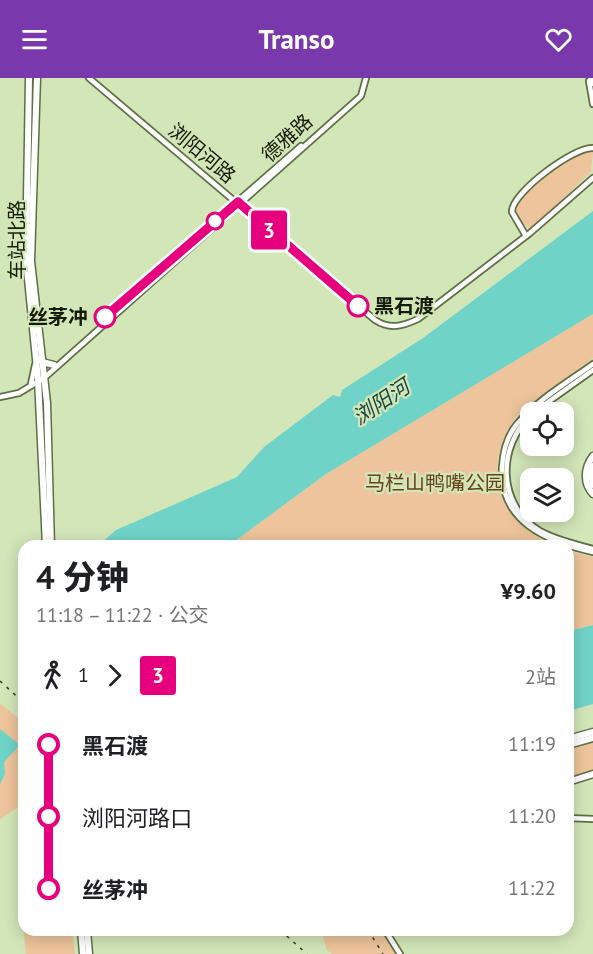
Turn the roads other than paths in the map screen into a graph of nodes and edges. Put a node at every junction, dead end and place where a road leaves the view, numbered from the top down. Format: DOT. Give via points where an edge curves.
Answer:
graph roads {
  1 [pos="29,78"];
  2 [pos="37,78"];
  3 [pos="89,78"];
  4 [pos="365,78"];
  5 [pos="591,79"];
  6 [pos="593,104"];
  7 [pos="593,148"];
  8 [pos="593,173"];
  9 [pos="593,178"];
  10 [pos="239,203"];
  11 [pos="526,236"];
  12 [pos="39,362"];
  13 [pos="593,364"];
  14 [pos="54,365"];
  15 [pos="593,370"];
  16 [pos="41,378"];
  17 [pos="31,384"];
  18 [pos="0,396"];
  19 [pos="549,402"];
  20 [pos="520,428"];
  21 [pos="593,456"];
  22 [pos="593,466"];
  23 [pos="593,485"];
  24 [pos="593,494"];
  25 [pos="46,540"];
  26 [pos="51,540"];
  27 [pos="551,540"];
  28 [pos="564,540"];
  29 [pos="574,544"];
  30 [pos="574,546"];
  31 [pos="593,551"];
  32 [pos="593,732"];
  33 [pos="574,737"];
  34 [pos="593,738"];
  35 [pos="574,743"];
  36 [pos="593,774"];
  37 [pos="574,780"];
  38 [pos="574,818"];
  39 [pos="593,819"];
  40 [pos="82,936"];
  41 [pos="88,936"];
  42 [pos="389,936"];
  43 [pos="83,954"];
  44 [pos="89,954"];
  45 [pos="400,954"];
  1 -- 12 [label="main road, 车站北路" via="26,241"];
  2 -- 12 [label="main road, 车站北路" via="31,261"];
  3 -- 10 [label="street, 浏阳河路"];
  4 -- 10 [label="street" via="363,94"];
  5 -- 6 [label="street"];
  7 -- 11 [label="street" via="577,151 522,191 512,205 514,218"];
  8 -- 9 [label="street"];
  9 -- 11 [label="street"];
  10 -- 11 [label="street, 浏阳河路" via="375,320 387,326 399,327 418,319"];
  10 -- 14 [label="street" via="135,290"];
  10 -- 16 [label="street"];
  12 -- 14 [label="main road"];
  12 -- 16 [label="main road, 车站北路"];
  12 -- 17 [label="street"];
  13 -- 27 [label="street" via="516,425 504,452 502,472 508,501 523,522"];
  14 -- 16 [label="street"];
  15 -- 19 [label="street"];
  16 -- 17 [label="street"];
  16 -- 18 [label="street" via="20,393"];
  16 -- 25 [label="main road, 车站北路"];
  16 -- 26 [label="main road, 车站北路" via="49,430"];
  17 -- 18 [label="street"];
  20 -- 28 [label="street" via="507,454 506,477 512,499 523,517 540,531"];
  21 -- 24 [label="main road" via="585,474"];
  22 -- 23 [label="main road"];
  29 -- 31 [label="street"];
  30 -- 31 [label="street"];
  32 -- 33 [label="main road"];
  34 -- 35 [label="main road"];
  36 -- 37 [label="main road"];
  38 -- 39 [label="street"];
  40 -- 43 [label="main road"];
  41 -- 44 [label="main road"];
  42 -- 45 [label="street"];
}
